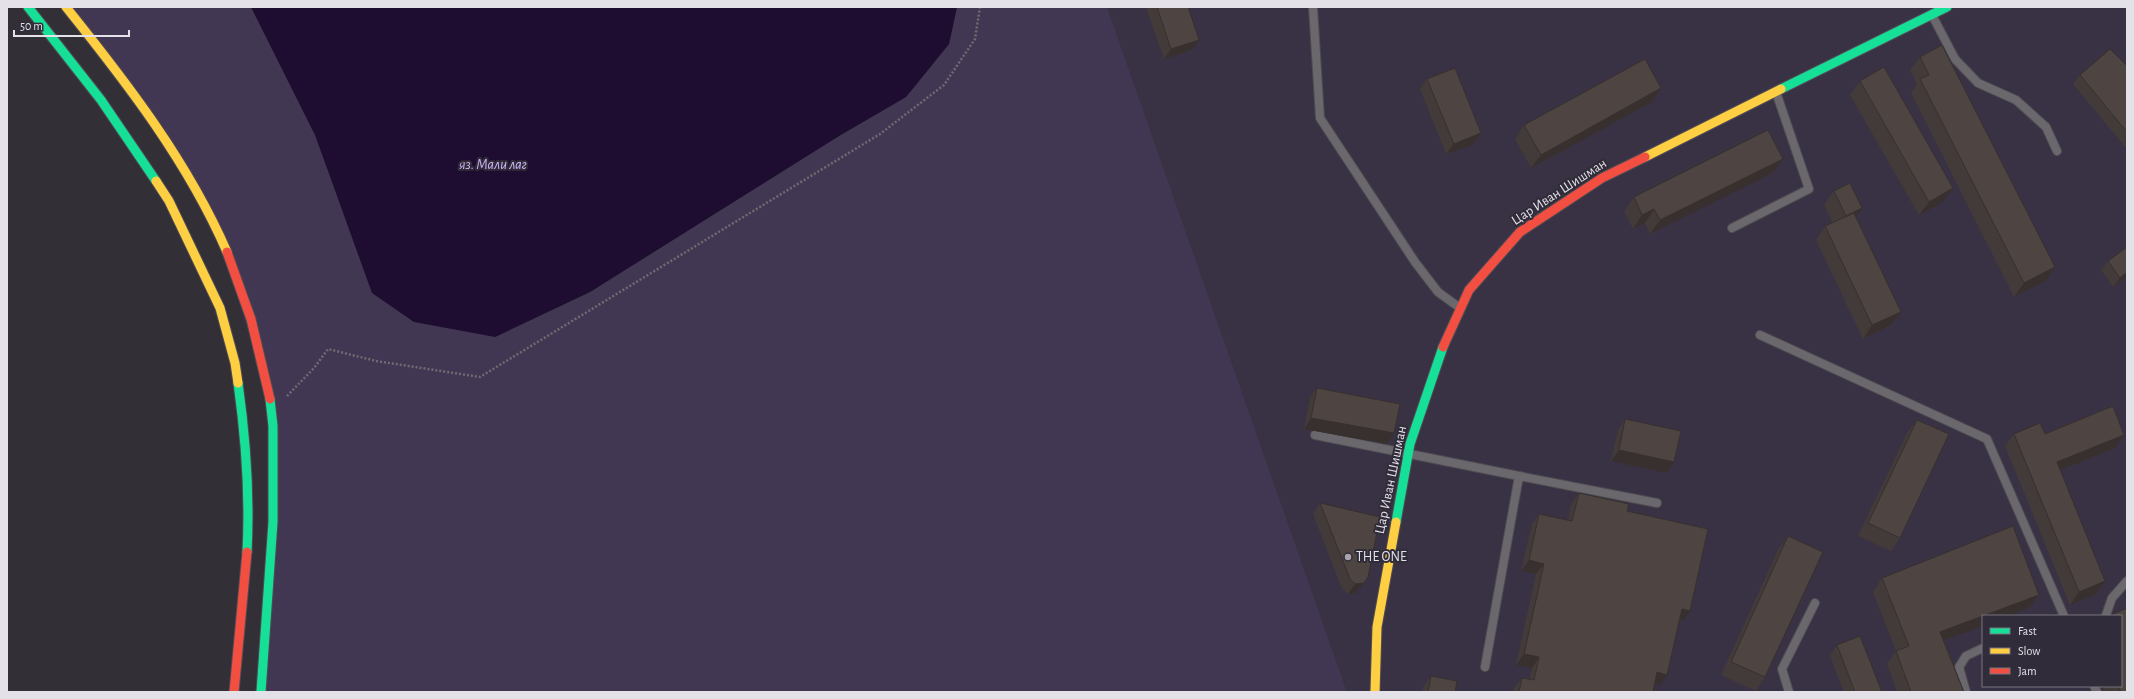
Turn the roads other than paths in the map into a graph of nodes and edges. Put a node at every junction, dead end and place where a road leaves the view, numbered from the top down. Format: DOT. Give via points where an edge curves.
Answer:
graph roads {
  1 [pos="28,7"];
  2 [pos="66,7"];
  3 [pos="1313,7"];
  4 [pos="1947,7"];
  5 [pos="1929,11"];
  6 [pos="1776,92"];
  7 [pos="2057,151"];
  8 [pos="1732,228"];
  9 [pos="1461,309"];
  10 [pos="1760,335"];
  11 [pos="1315,435"];
  12 [pos="1408,454"];
  13 [pos="1520,476"];
  14 [pos="1657,503"];
  15 [pos="2127,581"];
  16 [pos="1815,603"];
  17 [pos="2064,615"];
  18 [pos="2106,615"];
  19 [pos="1982,648"];
  20 [pos="1485,667"];
  21 [pos="234,692"];
  22 [pos="261,692"];
  23 [pos="1375,692"];
  24 [pos="1789,692"];
  25 [pos="1966,692"];
  1 -- 21 [label="main road" via="101,100 169,201 220,308 235,363 246,443 249,506 246,571"];
  2 -- 22 [label="main road" via="98,47 184,170 216,229 262,356 272,415 274,510"];
  3 -- 9 [label="lane" via="1320,118 1415,262 1438,292"];
  4 -- 5 [label="main road, Цар Иван Шишман"];
  5 -- 6 [label="main road, Цар Иван Шишман"];
  5 -- 7 [label="lane" via="1960,64 1978,83 2016,100 2046,127"];
  6 -- 8 [label="lane" via="1809,189"];
  6 -- 9 [label="main road, Цар Иван Шишман" via="1602,178 1520,232 1469,290"];
  9 -- 12 [label="main road, Цар Иван Шишман" via="1440,355"];
  10 -- 17 [label="lane" via="1987,439"];
  11 -- 12 [label="lane"];
  12 -- 13 [label="lane"];
  12 -- 23 [label="main road, Цар Иван Шишман" via="1377,627"];
  13 -- 14 [label="lane"];
  13 -- 20 [label="lane"];
  15 -- 18 [label="lane" via="2112,598"];
  16 -- 24 [label="lane" via="1782,669"];
  19 -- 25 [label="lane" via="1966,656 1960,666"];
}
